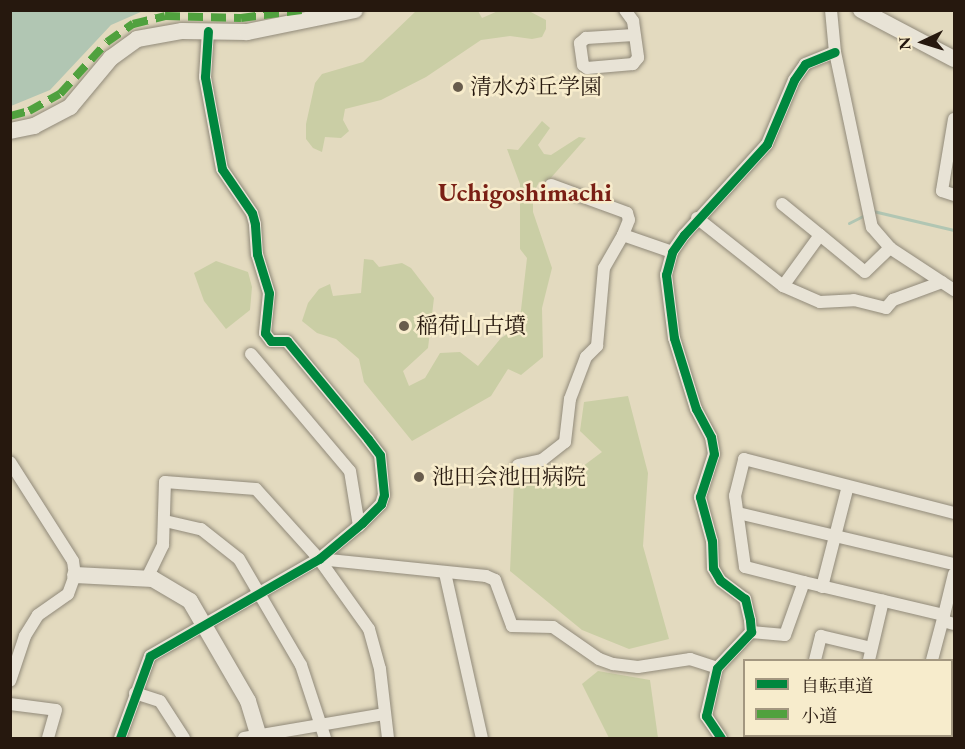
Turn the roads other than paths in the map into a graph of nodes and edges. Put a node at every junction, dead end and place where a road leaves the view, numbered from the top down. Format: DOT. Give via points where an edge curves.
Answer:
graph roads {
  1 [pos="355,10"];
  2 [pos="625,10"];
  3 [pos="831,10"];
  4 [pos="861,10"];
  5 [pos="208,31"];
  6 [pos="634,35"];
  7 [pos="835,52"];
  8 [pos="954,59"];
  9 [pos="954,119"];
  10 [pos="10,131"];
  11 [pos="551,185"];
  12 [pos="954,195"];
  13 [pos="782,204"];
  14 [pos="697,218"];
  15 [pos="623,235"];
  16 [pos="820,236"];
  17 [pos="890,248"];
  18 [pos="672,252"];
  19 [pos="942,282"];
  20 [pos="783,286"];
  21 [pos="954,290"];
  22 [pos="251,354"];
  23 [pos="10,462"];
  24 [pos="518,465"];
  25 [pos="848,486"];
  26 [pos="738,513"];
  27 [pos="954,513"];
  28 [pos="165,521"];
  29 [pos="359,526"];
  30 [pos="836,535"];
  31 [pos="319,559"];
  32 [pos="954,564"];
  33 [pos="445,573"];
  34 [pos="954,574"];
  35 [pos="75,575"];
  36 [pos="147,578"];
  37 [pos="804,582"];
  38 [pos="822,587"];
  39 [pos="259,594"];
  40 [pos="883,601"];
  41 [pos="947,620"];
  42 [pos="206,622"];
  43 [pos="751,632"];
  44 [pos="870,654"];
  45 [pos="815,659"];
  46 [pos="932,659"];
  47 [pos="717,668"];
  48 [pos="10,681"];
  49 [pos="135,693"];
  50 [pos="10,704"];
  51 [pos="386,714"];
  52 [pos="323,724"];
  53 [pos="48,738"];
  54 [pos="120,738"];
  55 [pos="184,738"];
  56 [pos="254,738"];
  57 [pos="325,738"];
  58 [pos="388,738"];
  59 [pos="482,738"];
  60 [pos="721,738"];
  1 -- 5 [label="street" via="269,29"];
  2 -- 6 [label="street" via="633,21"];
  3 -- 7 [label="street"];
  4 -- 8 [label="street"];
  5 -- 10 [label="street" via="156,33 137,39 111,58 70,107 34,126"];
  5 -- 29 [label="street" via="206,83 222,170 252,213 255,224 257,254 269,293 265,333 271,341 287,341 380,455 384,495 381,504"];
  6 -- 6 [label="street" via="638,58 633,64 587,68 583,65 580,43 586,38"];
  7 -- 14 [label="street" via="805,64 794,80 767,144"];
  7 -- 17 [label="street" via="866,210 872,227"];
  9 -- 12 [label="street" via="942,191"];
  11 -- 15 [label="street" via="627,213 629,220"];
  13 -- 16 [label="street"];
  14 -- 18 [label="street"];
  14 -- 20 [label="street" via="748,254"];
  15 -- 18 [label="street"];
  15 -- 24 [label="street" via="604,268 597,346 586,357 570,399 565,442 542,460"];
  16 -- 17 [label="street" via="865,272"];
  16 -- 20 [label="street"];
  17 -- 19 [label="street"];
  18 -- 43 [label="street" via="666,275 674,338 714,454 700,497 712,541 713,568 720,580 745,599"];
  19 -- 20 [label="street" via="893,300 886,308 854,300 820,302"];
  19 -- 21 [label="street"];
  22 -- 29 [label="street" via="350,471"];
  23 -- 35 [label="street" via="73,561"];
  25 -- 26 [label="street" via="744,459 735,496"];
  25 -- 27 [label="street"];
  25 -- 30 [label="street"];
  26 -- 30 [label="street"];
  26 -- 37 [label="street" via="745,567"];
  28 -- 31 [label="street" via="165,482 256,489"];
  28 -- 36 [label="street" via="164,545"];
  28 -- 39 [label="street" via="201,529 239,559"];
  29 -- 31 [label="street"];
  30 -- 32 [label="street"];
  30 -- 38 [label="street"];
  31 -- 33 [label="street"];
  31 -- 39 [label="street"];
  31 -- 51 [label="street" via="369,629"];
  33 -- 47 [label="street" via="495,580 512,626 553,627 599,659 638,667 690,658"];
  33 -- 59 [label="street"];
  34 -- 41 [label="street"];
  35 -- 36 [label="street"];
  35 -- 48 [label="street" via="68,594 38,615 25,636"];
  36 -- 42 [label="street" via="190,601"];
  37 -- 38 [label="street"];
  37 -- 43 [label="street" via="785,635"];
  38 -- 40 [label="street"];
  39 -- 42 [label="street"];
  39 -- 52 [label="street" via="301,665"];
  40 -- 41 [label="street"];
  40 -- 44 [label="street"];
  41 -- 46 [label="street"];
  42 -- 49 [label="street" via="150,656"];
  42 -- 56 [label="street" via="248,701"];
  43 -- 47 [label="street"];
  44 -- 45 [label="street" via="821,636"];
  47 -- 60 [label="street" via="706,716"];
  49 -- 54 [label="street"];
  49 -- 55 [label="street" via="160,701"];
  50 -- 53 [label="street" via="56,710"];
  51 -- 52 [label="street"];
  51 -- 58 [label="street"];
  52 -- 56 [label="street"];
  52 -- 57 [label="street"];
}
